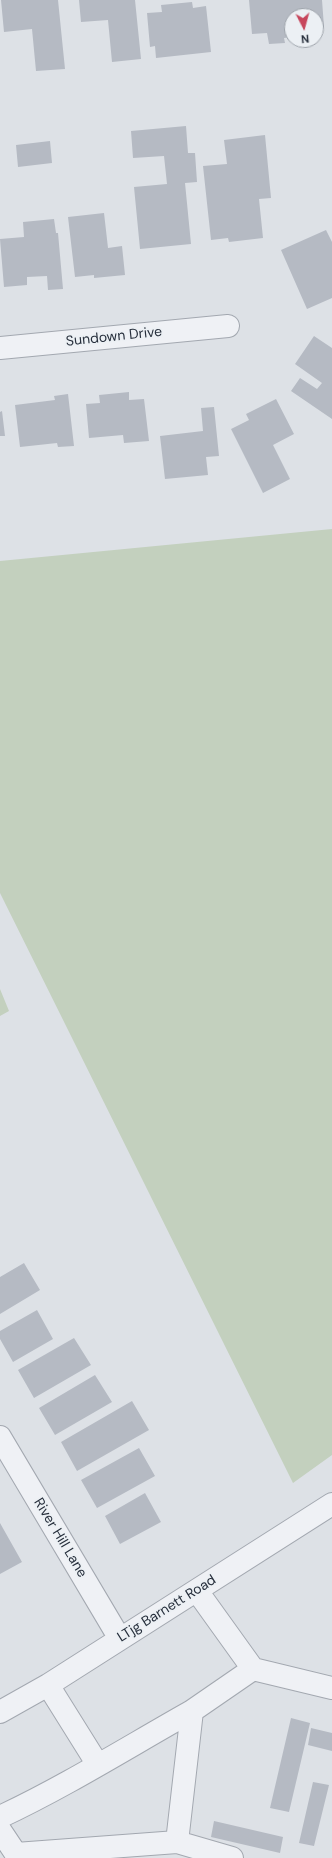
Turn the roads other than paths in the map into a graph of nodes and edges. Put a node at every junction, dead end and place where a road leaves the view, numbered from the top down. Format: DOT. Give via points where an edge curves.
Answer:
graph roads {
  1 [pos="228,326"];
  2 [pos="0,348"];
  3 [pos="1,1442"];
  4 [pos="332,1504"];
  5 [pos="198,1591"];
  6 [pos="120,1639"];
  7 [pos="253,1669"];
  8 [pos="48,1684"];
  9 [pos="332,1688"];
  10 [pos="192,1711"];
  11 [pos="0,1712"];
  12 [pos="98,1765"];
  13 [pos="0,1817"];
  14 [pos="0,1830"];
  15 [pos="178,1842"];
  16 [pos="232,1858"];
  1 -- 2 [label="street, Sundown Drive"];
  3 -- 6 [label="street, River Hill Lane"];
  4 -- 5 [label="street, LTjg Barnett Road"];
  5 -- 6 [label="street, LTjg Barnett Road"];
  5 -- 7 [label="street"];
  6 -- 8 [label="street, LTjg Barnett Road"];
  7 -- 9 [label="street"];
  7 -- 10 [label="street"];
  8 -- 11 [label="street, LTjg Barnett Road"];
  8 -- 12 [label="street"];
  10 -- 12 [label="street"];
  10 -- 15 [label="street"];
  12 -- 13 [label="street" via="54,1791"];
  14 -- 15 [label="street" via="16,1854"];
  15 -- 16 [label="street"];
}
